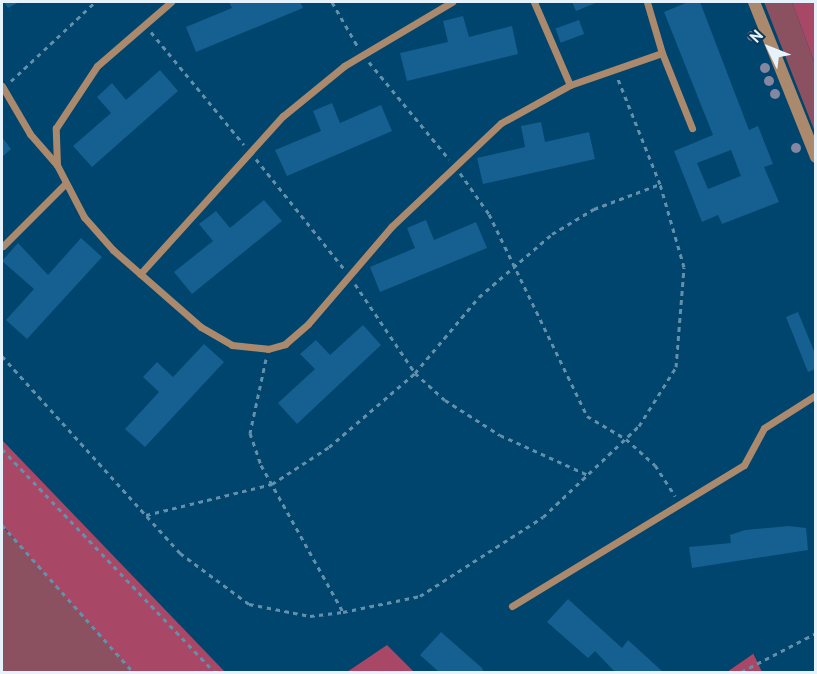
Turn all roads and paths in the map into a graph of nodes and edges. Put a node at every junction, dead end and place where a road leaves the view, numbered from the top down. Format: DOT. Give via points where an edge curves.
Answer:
graph roads {
  1 [pos="95,2"];
  2 [pos="171,2"];
  3 [pos="332,2"];
  4 [pos="452,2"];
  5 [pos="534,2"];
  6 [pos="647,2"];
  7 [pos="754,2"];
  8 [pos="662,53"];
  9 [pos="362,54"];
  10 [pos="614,70"];
  11 [pos="570,85"];
  12 [pos="2,87"];
  13 [pos="692,128"];
  14 [pos="816,157"];
  15 [pos="453,164"];
  16 [pos="57,165"];
  17 [pos="65,184"];
  18 [pos="660,184"];
  19 [pos="3,246"];
  20 [pos="514,267"];
  21 [pos="140,274"];
  22 [pos="268,349"];
  23 [pos="2,356"];
  24 [pos="816,395"];
  25 [pos="626,439"];
  26 [pos="2,449"];
  27 [pos="272,484"];
  28 [pos="681,504"];
  29 [pos="146,515"];
  30 [pos="2,525"];
  31 [pos="512,606"];
  32 [pos="343,612"];
  33 [pos="816,633"];
  34 [pos="133,672"];
  35 [pos="213,672"];
  36 [pos="741,672"];
  1 -- 12 [label="path"];
  2 -- 16 [label="lane" via="97,66 56,128"];
  3 -- 9 [label="path"];
  4 -- 9 [label="lane"];
  5 -- 11 [label="lane"];
  6 -- 8 [label="lane"];
  7 -- 14 [label="street"];
  8 -- 10 [label="lane"];
  8 -- 13 [label="lane"];
  9 -- 15 [label="path"];
  9 -- 21 [label="lane" via="284,116"];
  10 -- 11 [label="lane"];
  10 -- 18 [label="path"];
  11 -- 15 [label="lane" via="501,123"];
  12 -- 16 [label="lane" via="30,134"];
  15 -- 20 [label="path" via="489,214"];
  15 -- 22 [label="lane" via="308,324 285,344"];
  16 -- 17 [label="lane"];
  17 -- 19 [label="lane"];
  17 -- 21 [label="lane" via="84,217"];
  18 -- 20 [label="path" via="594,209"];
  18 -- 25 [label="path" via="684,267 676,367 660,399"];
  20 -- 25 [label="path" via="587,416"];
  20 -- 27 [label="path" via="479,297 415,373 329,447"];
  21 -- 22 [label="lane" via="201,327 232,345"];
  22 -- 27 [label="path" via="250,434"];
  23 -- 29 [label="path"];
  24 -- 28 [label="lane" via="764,428 744,465"];
  25 -- 28 [label="path" via="656,465"];
  25 -- 32 [label="path" via="543,517 472,566 420,596"];
  26 -- 35 [label="path"];
  27 -- 29 [label="path"];
  27 -- 32 [label="path"];
  28 -- 31 [label="lane"];
  29 -- 32 [label="path" via="180,553 249,604 310,616"];
  30 -- 34 [label="path"];
  33 -- 36 [label="path"];
}
